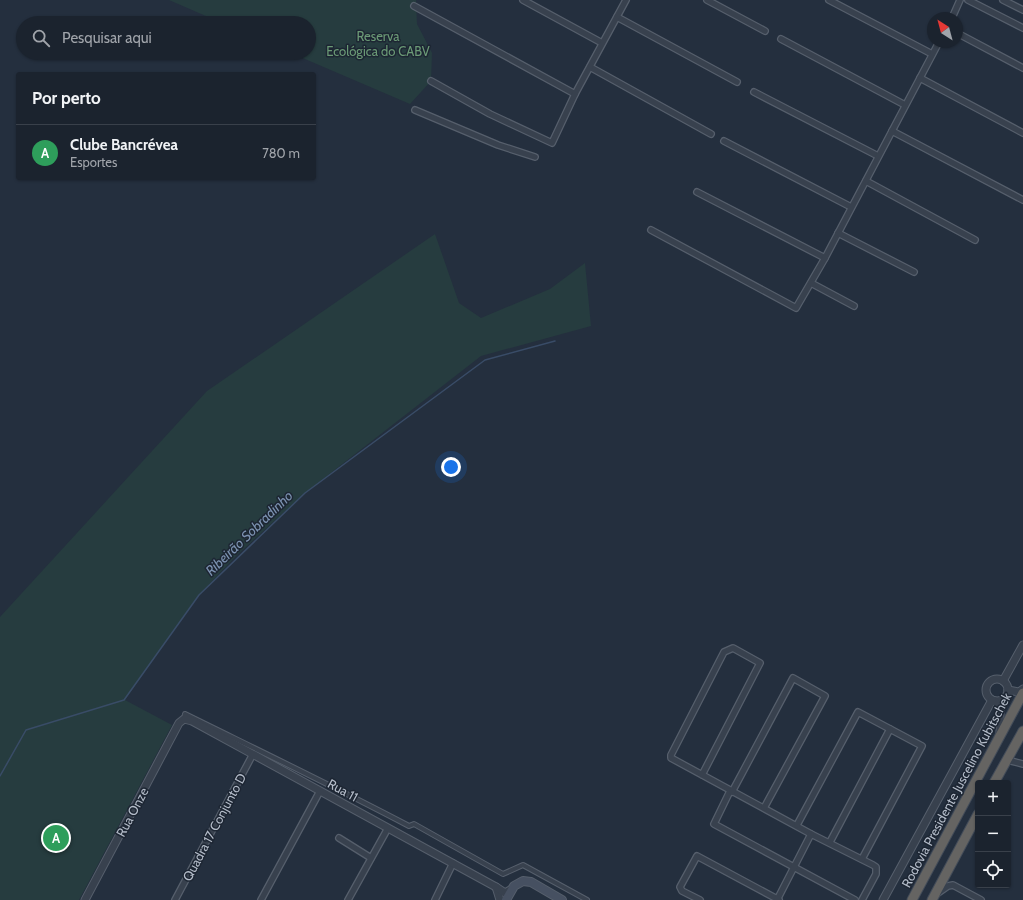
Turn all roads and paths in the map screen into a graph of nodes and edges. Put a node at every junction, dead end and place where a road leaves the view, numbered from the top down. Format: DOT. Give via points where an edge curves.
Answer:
graph roads {
  1 [pos="523,0"];
  2 [pos="626,0"];
  3 [pos="707,0"];
  4 [pos="829,0"];
  5 [pos="960,0"];
  6 [pos="968,0"];
  7 [pos="1004,0"];
  8 [pos="414,6"];
  9 [pos="1023,10"];
  10 [pos="955,12"];
  11 [pos="617,17"];
  12 [pos="1023,28"];
  13 [pos="765,31"];
  14 [pos="963,36"];
  15 [pos="781,39"];
  16 [pos="602,43"];
  17 [pos="936,48"];
  18 [pos="932,54"];
  19 [pos="590,67"];
  20 [pos="1023,68"];
  21 [pos="920,78"];
  22 [pos="431,81"];
  23 [pos="736,82"];
  24 [pos="754,92"];
  25 [pos="575,94"];
  26 [pos="905,105"];
  27 [pos="415,110"];
  28 [pos="892,131"];
  29 [pos="1023,133"];
  30 [pos="711,134"];
  31 [pos="724,141"];
  32 [pos="878,156"];
  33 [pos="535,157"];
  34 [pos="866,181"];
  35 [pos="697,192"];
  36 [pos="1023,200"];
  37 [pos="851,207"];
  38 [pos="652,230"];
  39 [pos="838,234"];
  40 [pos="975,240"];
  41 [pos="825,258"];
  42 [pos="914,272"];
  43 [pos="811,283"];
  44 [pos="854,306"];
  45 [pos="1023,645"];
  46 [pos="1003,682"];
  47 [pos="1023,689"];
  48 [pos="1008,690"];
  49 [pos="1023,693"];
  50 [pos="993,701"];
  51 [pos="182,721"];
  52 [pos="890,729"];
  53 [pos="1023,731"];
  54 [pos="1000,734"];
  55 [pos="253,754"];
  56 [pos="1007,760"];
  57 [pos="1023,764"];
  58 [pos="702,774"];
  59 [pos="996,780"];
  60 [pos="320,791"];
  61 [pos="731,791"];
  62 [pos="764,808"];
  63 [pos="977,816"];
  64 [pos="797,826"];
  65 [pos="388,828"];
  66 [pos="811,834"];
  67 [pos="339,838"];
  68 [pos="830,842"];
  69 [pos="371,858"];
  70 [pos="862,859"];
  71 [pos="453,863"];
  72 [pos="793,867"];
  73 [pos="496,887"];
  74 [pos="512,889"];
  75 [pos="933,898"];
  76 [pos="85,900"];
  77 [pos="175,900"];
  78 [pos="262,900"];
  79 [pos="348,900"];
  80 [pos="434,900"];
  81 [pos="500,900"];
  82 [pos="506,900"];
  83 [pos="562,900"];
  84 [pos="587,900"];
  85 [pos="700,900"];
  86 [pos="778,900"];
  87 [pos="855,900"];
  88 [pos="862,900"];
  89 [pos="883,900"];
  90 [pos="912,900"];
  91 [pos="981,900"];
  1 -- 16 [label="street"];
  2 -- 11 [label="street"];
  3 -- 13 [label="street"];
  4 -- 18 [label="street"];
  5 -- 10 [label="street"];
  6 -- 12 [label="street"];
  7 -- 9 [label="street"];
  8 -- 25 [label="street"];
  11 -- 16 [label="street"];
  11 -- 23 [label="street"];
  14 -- 20 [label="street"];
  15 -- 26 [label="street"];
  16 -- 19 [label="street"];
  17 -- 18 [label="street"];
  18 -- 21 [label="street"];
  19 -- 25 [label="street"];
  19 -- 30 [label="street"];
  21 -- 26 [label="street"];
  21 -- 29 [label="street"];
  22 -- 25 [label="street" via="490,114 552,143"];
  24 -- 32 [label="street"];
  26 -- 28 [label="street"];
  27 -- 33 [label="street" via="498,145"];
  28 -- 32 [label="street"];
  28 -- 36 [label="street"];
  31 -- 37 [label="street"];
  32 -- 34 [label="street"];
  34 -- 37 [label="street"];
  34 -- 40 [label="street"];
  35 -- 41 [label="street"];
  37 -- 39 [label="street"];
  38 -- 43 [label="street" via="796,308"];
  39 -- 41 [label="street"];
  39 -- 42 [label="street"];
  41 -- 43 [label="street"];
  43 -- 44 [label="street"];
  45 -- 46 [label="street"];
  46 -- 48 [label="street"];
  46 -- 50 [label="street" via="997,680 988,684 987,694"];
  47 -- 48 [label="street" via="1019,692"];
  48 -- 50 [label="street" via="1002,700"];
  49 -- 54 [label="highway, Rodovia Presidente Juscelino Kubitschek"];
  50 -- 54 [label="street" via="1000,708"];
  50 -- 89 [label="street"];
  51 -- 55 [label="street, Rua 11"];
  51 -- 76 [label="street, Rua Onze"];
  51 -- 84 [label="street" via="185,714 324,781 409,826 414,824 503,874 523,865"];
  52 -- 64 [label="street" via="858,712"];
  52 -- 68 [label="street"];
  52 -- 70 [label="street" via="922,746"];
  53 -- 56 [label="highway"];
  54 -- 90 [label="highway, Rodovia Presidente Juscelino Kubitschek"];
  55 -- 60 [label="street, Rua 11"];
  55 -- 77 [label="street, Quadra 17 Conjunto D"];
  56 -- 57 [label="street"];
  56 -- 59 [label="highway"];
  58 -- 58 [label="street" via="760,663 736,649 730,648 724,652 671,755 672,759"];
  58 -- 61 [label="street"];
  60 -- 65 [label="street, Rua 11"];
  60 -- 78 [label="street"];
  61 -- 62 [label="street"];
  61 -- 62 [label="street" via="793,678 824,696"];
  61 -- 72 [label="street" via="714,824"];
  62 -- 64 [label="street"];
  63 -- 75 [label="highway"];
  64 -- 66 [label="street"];
  65 -- 69 [label="street"];
  65 -- 71 [label="street, Rua 11"];
  66 -- 68 [label="street"];
  66 -- 72 [label="street"];
  67 -- 69 [label="street"];
  68 -- 70 [label="street"];
  69 -- 79 [label="street"];
  70 -- 88 [label="street" via="876,867 876,874"];
  71 -- 73 [label="street, Rua 11"];
  71 -- 80 [label="street"];
  72 -- 86 [label="street"];
  72 -- 87 [label="street"];
  73 -- 74 [label="street" via="505,893"];
  73 -- 81 [label="street"];
  74 -- 82 [label="main road"];
  74 -- 83 [label="main road" via="520,881 527,881"];
  75 -- 91 [label="street" via="953,885"];
  85 -- 86 [label="street" via="682,891 680,887 697,856"];
}
